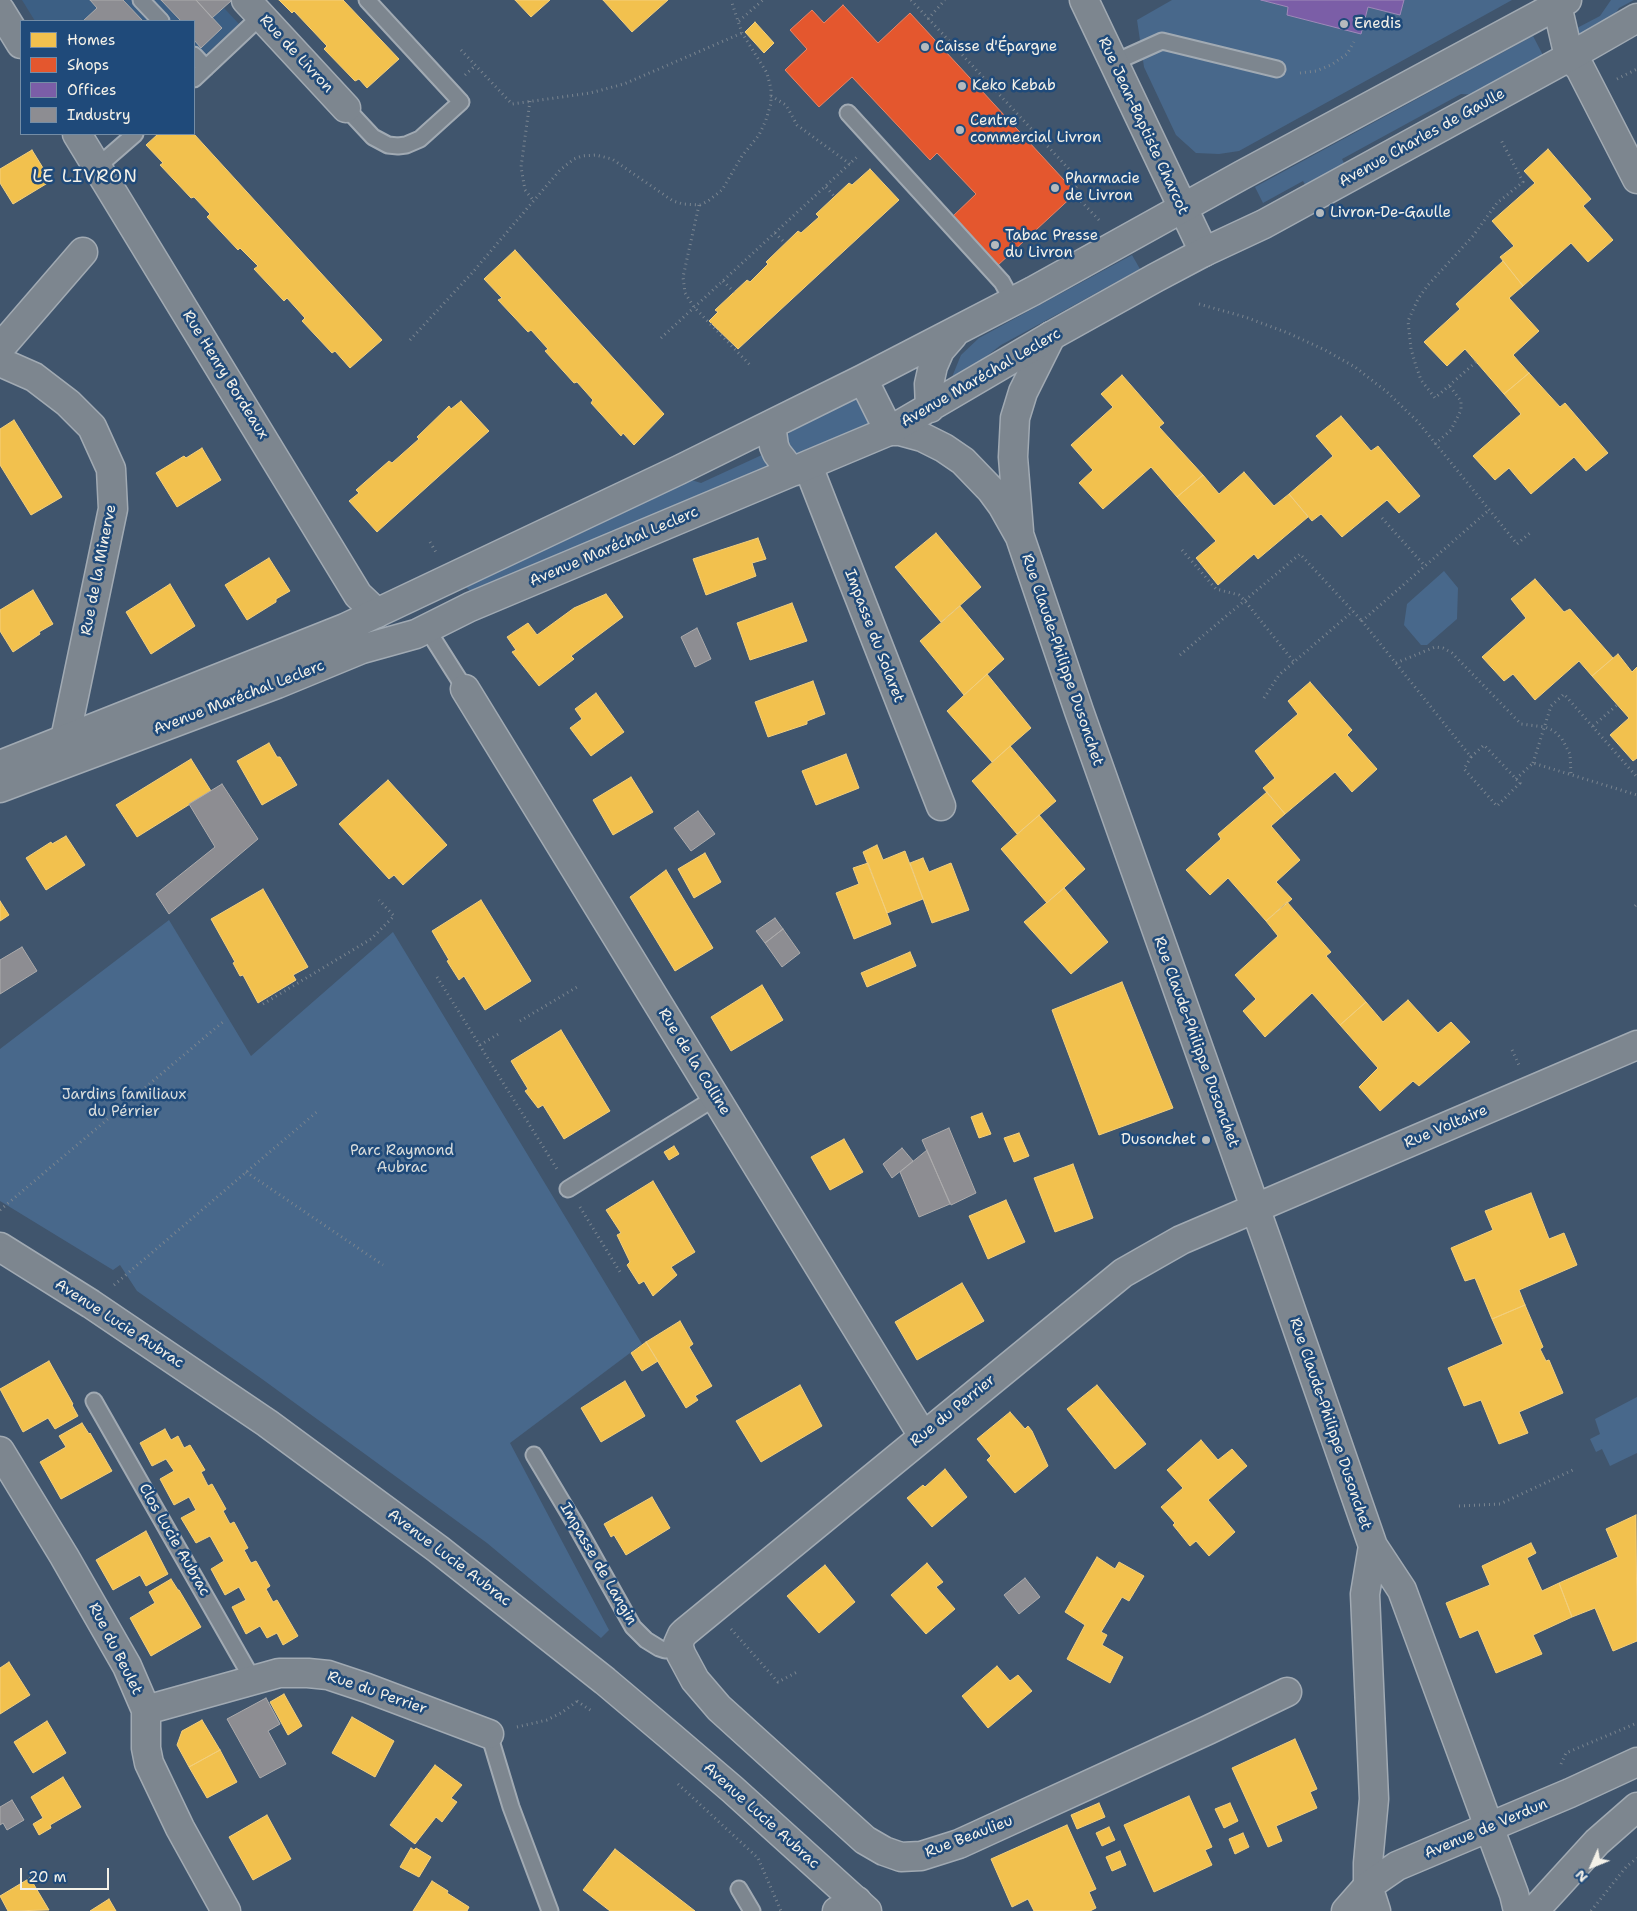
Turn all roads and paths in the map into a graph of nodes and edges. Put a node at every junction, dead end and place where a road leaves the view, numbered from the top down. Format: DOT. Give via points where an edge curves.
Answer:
graph roads {
  1 [pos="141,0"];
  2 [pos="367,0"];
  3 [pos="731,0"];
  4 [pos="763,0"];
  5 [pos="911,0"];
  6 [pos="945,0"];
  7 [pos="1084,0"];
  8 [pos="1562,3"];
  9 [pos="253,8"];
  10 [pos="0,10"];
  11 [pos="928,18"];
  12 [pos="1637,18"];
  13 [pos="160,20"];
  14 [pos="739,21"];
  15 [pos="742,33"];
  16 [pos="20,42"];
  17 [pos="1354,42"];
  18 [pos="461,50"];
  19 [pos="195,56"];
  20 [pos="1569,57"];
  21 [pos="1114,63"];
  22 [pos="206,68"];
  23 [pos="1277,69"];
  24 [pos="195,78"];
  25 [pos="771,96"];
  26 [pos="530,102"];
  27 [pos="346,108"];
  28 [pos="848,113"];
  29 [pos="78,135"];
  30 [pos="134,135"];
  31 [pos="1501,140"];
  32 [pos="874,141"];
  33 [pos="850,164"];
  34 [pos="97,167"];
  35 [pos="1637,179"];
  36 [pos="826,187"];
  37 [pos="1074,189"];
  38 [pos="1074,194"];
  39 [pos="834,197"];
  40 [pos="533,200"];
  41 [pos="700,205"];
  42 [pos="1182,208"];
  43 [pos="1094,215"];
  44 [pos="775,233"];
  45 [pos="785,243"];
  46 [pos="83,252"];
  47 [pos="1204,252"];
  48 [pos="723,281"];
  49 [pos="734,292"];
  50 [pos="1013,302"];
  51 [pos="1199,304"];
  52 [pos="694,308"];
  53 [pos="957,331"];
  54 [pos="1051,336"];
  55 [pos="661,338"];
  56 [pos="410,340"];
  57 [pos="0,348"];
  58 [pos="0,362"];
  59 [pos="1476,362"];
  60 [pos="752,366"];
  61 [pos="863,379"];
  62 [pos="1449,385"];
  63 [pos="930,408"];
  64 [pos="771,426"];
  65 [pos="889,431"];
  66 [pos="1435,444"];
  67 [pos="963,461"];
  68 [pos="801,469"];
  69 [pos="1490,510"];
  70 [pos="1382,518"];
  71 [pos="1530,533"];
  72 [pos="1020,537"];
  73 [pos="1182,550"];
  74 [pos="1425,566"];
  75 [pos="1245,601"];
  76 [pos="1353,611"];
  77 [pos="376,612"];
  78 [pos="1362,621"];
  79 [pos="427,629"];
  80 [pos="1180,655"];
  81 [pos="1294,662"];
  82 [pos="1396,663"];
  83 [pos="465,689"];
  84 [pos="1264,698"];
  85 [pos="1617,705"];
  86 [pos="1593,726"];
  87 [pos="1545,727"];
  88 [pos="65,739"];
  89 [pos="1472,757"];
  90 [pos="1533,763"];
  91 [pos="0,765"];
  92 [pos="1571,775"];
  93 [pos="1637,777"];
  94 [pos="1516,779"];
  95 [pos="0,788"];
  96 [pos="1637,795"];
  97 [pos="941,806"];
  98 [pos="379,900"];
  99 [pos="437,977"];
  100 [pos="577,987"];
  101 [pos="263,1004"];
  102 [pos="224,1021"];
  103 [pos="520,1021"];
  104 [pos="500,1033"];
  105 [pos="480,1045"];
  106 [pos="1637,1045"];
  107 [pos="716,1098"];
  108 [pos="319,1110"];
  109 [pos="246,1172"];
  110 [pos="568,1188"];
  111 [pos="1255,1209"];
  112 [pos="0,1210"];
  113 [pos="0,1247"];
  114 [pos="383,1264"];
  115 [pos="620,1272"];
  116 [pos="91,1304"];
  117 [pos="94,1401"];
  118 [pos="923,1436"];
  119 [pos="0,1451"];
  120 [pos="534,1455"];
  121 [pos="1575,1469"];
  122 [pos="1459,1506"];
  123 [pos="1373,1546"];
  124 [pos="713,1609"];
  125 [pos="679,1649"];
  126 [pos="799,1671"];
  127 [pos="253,1680"];
  128 [pos="1287,1692"];
  129 [pos="577,1701"];
  130 [pos="146,1710"];
  131 [pos="599,1716"];
  132 [pos="1637,1723"];
  133 [pos="490,1734"];
  134 [pos="1637,1762"];
  135 [pos="1559,1767"];
  136 [pos="671,1778"];
  137 [pos="1637,1806"];
  138 [pos="1489,1827"];
  139 [pos="1637,1858"];
  140 [pos="739,1889"];
  141 [pos="1372,1898"];
  142 [pos="854,1908"];
  143 [pos="226,1911"];
  144 [pos="550,1911"];
  145 [pos="752,1911"];
  146 [pos="781,1911"];
  147 [pos="1346,1911"];
  148 [pos="1518,1911"];
  149 [pos="1534,1911"];
  150 [pos="1591,1911"];
  1 -- 13 [label="lane"];
  2 -- 27 [label="lane" via="461,102 420,140 398,146 373,137"];
  3 -- 14 [label="path"];
  4 -- 14 [label="path"];
  5 -- 11 [label="path"];
  6 -- 11 [label="path"];
  7 -- 21 [label="street, Rue Jean-Baptiste Charcot"];
  8 -- 20 [label="street"];
  8 -- 42 [label="street"];
  9 -- 22 [label="lane"];
  9 -- 27 [label="street, Rue de Livron"];
  10 -- 16 [label="street"];
  11 -- 37 [label="path" via="1081,182"];
  12 -- 20 [label="street, Avenue Charles de Gaulle"];
  14 -- 15 [label="path"];
  15 -- 25 [label="path" via="767,73"];
  15 -- 26 [label="path" via="624,84"];
  17 -- 23 [label="path" via="1346,54 1316,71 1300,73"];
  18 -- 26 [label="path" via="512,104"];
  19 -- 22 [label="lane"];
  20 -- 35 [label="street" via="1580,68"];
  20 -- 47 [label="street, Avenue Charles de Gaulle" via="1264,224"];
  21 -- 23 [label="lane" via="1162,40"];
  21 -- 42 [label="street, Rue Jean-Baptiste Charcot"];
  22 -- 24 [label="lane"];
  25 -- 33 [label="path" via="786,105 797,125"];
  25 -- 41 [label="path" via="770,111 754,142 722,190"];
  26 -- 40 [label="path" via="520,167 525,190"];
  28 -- 32 [label="lane"];
  29 -- 34 [label="street, Rue Henry Bordeaux"];
  30 -- 34 [label="lane"];
  31 -- 62 [label="path" via="1523,182 1497,203 1473,236 1428,285 1408,321 1411,349 1421,380 1435,398"];
  32 -- 33 [label="path"];
  32 -- 50 [label="lane" via="1002,282"];
  33 -- 36 [label="path"];
  34 -- 77 [label="street, Rue Henry Bordeaux" via="358,595"];
  36 -- 39 [label="path"];
  36 -- 44 [label="path"];
  38 -- 43 [label="path"];
  40 -- 41 [label="path" via="567,164 582,156 596,155 612,159 673,201"];
  40 -- 56 [label="path"];
  41 -- 52 [label="path" via="683,277 685,293"];
  42 -- 47 [label="street, Rue Jean-Baptiste Charcot"];
  42 -- 50 [label="street, Avenue Maréchal Leclerc"];
  44 -- 45 [label="path"];
  44 -- 48 [label="path"];
  46 -- 57 [label="street"];
  47 -- 54 [label="street, Avenue Maréchal Leclerc"];
  48 -- 49 [label="path"];
  48 -- 52 [label="path"];
  50 -- 53 [label="street, Avenue Maréchal Leclerc"];
  51 -- 66 [label="path" via="1288,333 1355,367 1387,392"];
  52 -- 55 [label="path"];
  52 -- 60 [label="path"];
  53 -- 61 [label="street, Avenue Maréchal Leclerc"];
  53 -- 63 [label="street" via="945,343 932,366"];
  54 -- 63 [label="street, Avenue Maréchal Leclerc"];
  54 -- 72 [label="street, Rue Claude-Philippe Dusonchet" via="1023,392 1015,418 1013,457"];
  58 -- 88 [label="street, Rue de la Minerve" via="34,377 68,403 92,427 110,469 113,509"];
  59 -- 62 [label="path"];
  61 -- 64 [label="street, Avenue Maréchal Leclerc"];
  61 -- 65 [label="street"];
  62 -- 66 [label="path" via="1461,401 1461,410 1450,430"];
  63 -- 65 [label="street, Avenue Maréchal Leclerc"];
  63 -- 67 [label="street, Rue Claude-Philippe Dusonchet"];
  64 -- 68 [label="street" via="777,454 788,467"];
  64 -- 77 [label="street, Avenue Maréchal Leclerc"];
  65 -- 67 [label="street, Rue Claude-Philippe Dusonchet" via="922,436"];
  65 -- 68 [label="street, Avenue Maréchal Leclerc"];
  66 -- 69 [label="path"];
  67 -- 72 [label="street, Rue Claude-Philippe Dusonchet" via="991,490"];
  68 -- 79 [label="street, Avenue Maréchal Leclerc" via="470,606"];
  68 -- 97 [label="street, Impasse du Solaret"];
  69 -- 71 [label="path" via="1517,544"];
  69 -- 74 [label="path"];
  70 -- 74 [label="path"];
  72 -- 111 [label="street, Rue Claude-Philippe Dusonchet"];
  73 -- 75 [label="path" via="1216,589 1239,595"];
  74 -- 78 [label="path"];
  75 -- 76 [label="path" via="1300,554"];
  75 -- 80 [label="path"];
  75 -- 81 [label="path"];
  76 -- 78 [label="path"];
  76 -- 81 [label="path"];
  77 -- 88 [label="street, Avenue Maréchal Leclerc" via="345,628"];
  78 -- 82 [label="path"];
  79 -- 83 [label="lane"];
  79 -- 95 [label="street, Avenue Maréchal Leclerc" via="362,649"];
  81 -- 84 [label="path" via="1279,675"];
  82 -- 87 [label="path" via="1435,647 1443,648 1452,653 1521,724"];
  82 -- 89 [label="path"];
  83 -- 107 [label="street, Rue de la Colline"];
  85 -- 86 [label="path"];
  86 -- 87 [label="path" via="1564,694 1551,706"];
  86 -- 93 [label="path"];
  87 -- 90 [label="path"];
  87 -- 92 [label="path" via="1568,747"];
  88 -- 91 [label="street, Avenue Maréchal Leclerc"];
  89 -- 94 [label="path" via="1484,745"];
  89 -- 94 [label="path" via="1464,769 1497,806 1520,783"];
  90 -- 92 [label="path"];
  90 -- 94 [label="path"];
  92 -- 96 [label="path"];
  98 -- 101 [label="path" via="394,916 371,939"];
  99 -- 105 [label="path"];
  100 -- 103 [label="path"];
  102 -- 112 [label="path"];
  104 -- 105 [label="path"];
  105 -- 110 [label="path"];
  106 -- 111 [label="street, Rue Voltaire"];
  107 -- 110 [label="lane"];
  107 -- 118 [label="street, Rue de la Colline"];
  108 -- 109 [label="path"];
  109 -- 114 [label="path"];
  109 -- 116 [label="path"];
  110 -- 115 [label="path"];
  111 -- 118 [label="street, Rue du Perrier" via="1181,1240 1123,1273"];
  111 -- 123 [label="street, Rue Claude-Philippe Dusonchet"];
  113 -- 116 [label="street, Avenue Lucie Aubrac"];
  116 -- 142 [label="street, Avenue Lucie Aubrac" via="267,1423 492,1590 732,1789"];
  117 -- 127 [label="lane, Clos Lucie Aubrac"];
  118 -- 124 [label="street, Rue du Perrier"];
  119 -- 130 [label="street, Rue du Beulet" via="127,1666"];
  120 -- 125 [label="lane, Impasse de Langin" via="633,1627 659,1648"];
  121 -- 122 [label="path" via="1500,1504"];
  123 -- 138 [label="street, Rue Claude-Philippe Dusonchet" via="1402,1590"];
  123 -- 141 [label="street, Rue Claude-Philippe Dusonchet" via="1364,1594 1374,1799 1368,1863"];
  124 -- 125 [label="street, Rue du Perrier" via="682,1635"];
  124 -- 126 [label="path" via="778,1682"];
  125 -- 128 [label="street, Rue Beaulieu" via="695,1680 719,1708 865,1840 901,1856 922,1856 959,1844"];
  127 -- 130 [label="street, Rue du Perrier"];
  127 -- 133 [label="street, Rue du Perrier" via="279,1673 328,1675"];
  129 -- 131 [label="path"];
  130 -- 143 [label="street, Rue du Beulet" via="149,1763"];
  132 -- 135 [label="path" via="1566,1753"];
  133 -- 144 [label="lane" via="511,1807"];
  134 -- 138 [label="street, Avenue de Verdun"];
  136 -- 146 [label="path" via="758,1858"];
  137 -- 149 [label="street" via="1597,1842"];
  138 -- 141 [label="street, Avenue de Verdun" via="1397,1866"];
  138 -- 148 [label="street, Rue Claude-Philippe Dusonchet"];
  139 -- 150 [label="path"];
  140 -- 145 [label="lane"];
  141 -- 147 [label="street, Avenue de Verdun"];
}
